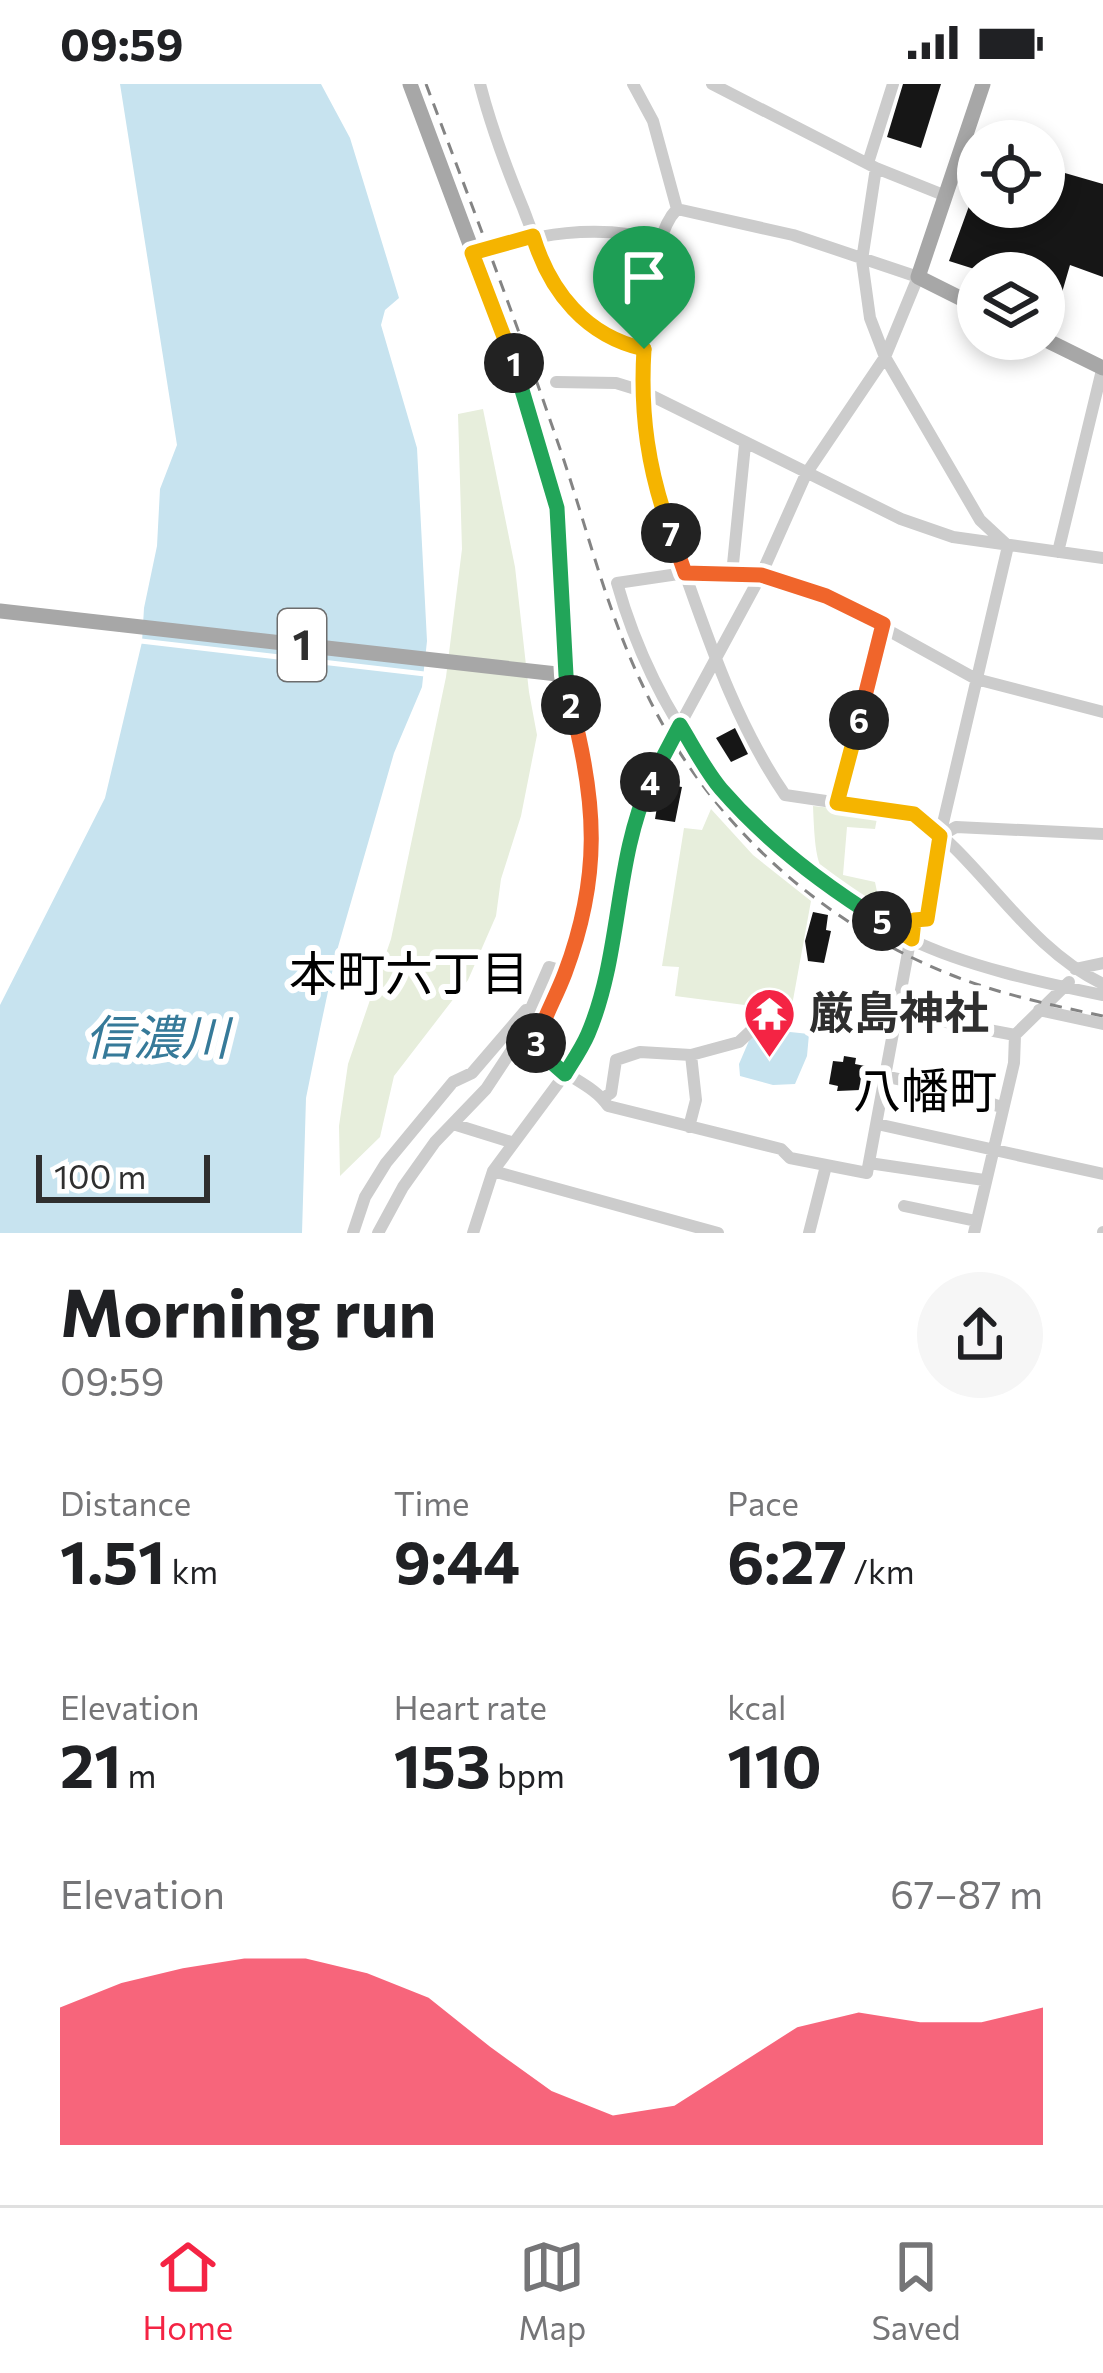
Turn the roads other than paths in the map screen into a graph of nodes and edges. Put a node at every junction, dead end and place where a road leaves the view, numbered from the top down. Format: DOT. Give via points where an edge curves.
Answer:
graph roads {
  1 [pos="410,84"];
  2 [pos="480,84"];
  3 [pos="633,84"];
  4 [pos="712,84"];
  5 [pos="893,84"];
  6 [pos="983,84"];
  7 [pos="872,165"];
  8 [pos="946,196"];
  9 [pos="676,209"];
  10 [pos="533,236"];
  11 [pos="662,241"];
  12 [pos="472,253"];
  13 [pos="862,260"];
  14 [pos="918,278"];
  15 [pos="957,297"];
  16 [pos="644,349"];
  17 [pos="1065,349"];
  18 [pos="885,357"];
  19 [pos="1103,367"];
  20 [pos="556,382"];
  21 [pos="642,391"];
  22 [pos="745,445"];
  23 [pos="806,474"];
  24 [pos="1007,546"];
  25 [pos="1058,552"];
  26 [pos="1103,558"];
  27 [pos="685,573"];
  28 [pos="732,574"];
  29 [pos="761,575"];
  30 [pos="0,611"];
  31 [pos="883,624"];
  32 [pos="714,660"];
  33 [pos="560,675"];
  34 [pos="976,679"];
  35 [pos="1103,712"];
  36 [pos="680,725"];
  37 [pos="837,803"];
  38 [pos="1103,834"];
  39 [pos="940,836"];
  40 [pos="912,939"];
  41 [pos="1103,963"];
  42 [pos="1073,970"];
  43 [pos="566,972"];
  44 [pos="1103,984"];
  45 [pos="1068,986"];
  46 [pos="539,994"];
  47 [pos="1103,995"];
  48 [pos="1039,1010"];
  49 [pos="899,1013"];
  50 [pos="780,1021"];
  51 [pos="1103,1024"];
  52 [pos="1015,1035"];
  53 [pos="691,1054"];
  54 [pos="565,1074"];
  55 [pos="888,1077"];
  56 [pos="603,1098"];
  57 [pos="1001,1107"];
  58 [pos="453,1124"];
  59 [pos="877,1124"];
  60 [pos="689,1126"];
  61 [pos="511,1142"];
  62 [pos="991,1147"];
  63 [pos="869,1163"];
  64 [pos="826,1166"];
  65 [pos="493,1171"];
  66 [pos="1103,1174"];
  67 [pos="984,1180"];
  68 [pos="904,1206"];
  69 [pos="975,1227"];
  70 [pos="353,1233"];
  71 [pos="378,1233"];
  72 [pos="473,1233"];
  73 [pos="718,1233"];
  74 [pos="809,1233"];
  1 -- 12 [label="main road"];
  2 -- 10 [label="street"];
  3 -- 9 [label="street" via="657,133"];
  4 -- 7 [label="street"];
  5 -- 7 [label="street"];
  6 -- 8 [label="main road"];
  7 -- 8 [label="street"];
  7 -- 13 [label="street"];
  8 -- 14 [label="main road"];
  9 -- 11 [label="street"];
  9 -- 13 [label="street"];
  10 -- 11 [label="street" via="614,230"];
  10 -- 12 [label="street"];
  10 -- 16 [label="street" via="555,286 584,321"];
  11 -- 16 [label="street"];
  12 -- 33 [label="main road" via="557,508"];
  13 -- 14 [label="street"];
  13 -- 18 [label="street"];
  14 -- 15 [label="main road"];
  14 -- 18 [label="street"];
  16 -- 21 [label="street"];
  17 -- 19 [label="main road"];
  18 -- 23 [label="street"];
  18 -- 24 [label="street" via="980,520"];
  19 -- 25 [label="street"];
  20 -- 21 [label="street"];
  21 -- 22 [label="street"];
  21 -- 27 [label="street" via="653,485"];
  22 -- 23 [label="street"];
  22 -- 28 [label="street"];
  23 -- 24 [label="street" via="952,537"];
  23 -- 29 [label="street"];
  24 -- 25 [label="street"];
  24 -- 34 [label="street"];
  25 -- 26 [label="street"];
  27 -- 28 [label="street"];
  27 -- 32 [label="street"];
  27 -- 36 [label="street" via="617,583 644,659"];
  28 -- 29 [label="street"];
  29 -- 31 [label="street"];
  29 -- 32 [label="street"];
  30 -- 33 [label="main road, 1"];
  31 -- 34 [label="street"];
  31 -- 37 [label="street"];
  32 -- 36 [label="street"];
  32 -- 37 [label="street" via="785,795"];
  33 -- 43 [label="street" via="594,841"];
  34 -- 35 [label="street"];
  34 -- 39 [label="street"];
  36 -- 40 [label="street" via="718,786 788,856"];
  36 -- 54 [label="street" via="640,809 593,1019"];
  37 -- 39 [label="street" via="914,814"];
  38 -- 39 [label="street" via="956,827"];
  39 -- 40 [label="street" via="927,919 914,920"];
  39 -- 42 [label="street"];
  40 -- 45 [label="street"];
  40 -- 49 [label="street"];
  41 -- 42 [label="street"];
  42 -- 44 [label="street"];
  42 -- 45 [label="street"];
  43 -- 46 [label="street" via="549,967"];
  43 -- 54 [label="street" via="536,1041"];
  45 -- 47 [label="street"];
  45 -- 48 [label="street"];
  46 -- 58 [label="street" via="515,1045"];
  46 -- 70 [label="street" via="386,1163"];
  48 -- 51 [label="street"];
  48 -- 52 [label="street"];
  49 -- 52 [label="street"];
  49 -- 55 [label="street"];
  50 -- 53 [label="street"];
  52 -- 57 [label="street"];
  53 -- 56 [label="street" via="640,1052 616,1060"];
  53 -- 60 [label="street" via="696,1100"];
  54 -- 56 [label="street"];
  54 -- 61 [label="street"];
  55 -- 57 [label="street"];
  55 -- 59 [label="street"];
  56 -- 60 [label="street" via="608,1106"];
  57 -- 62 [label="street"];
  58 -- 61 [label="street"];
  58 -- 71 [label="street"];
  59 -- 62 [label="street"];
  59 -- 63 [label="street"];
  60 -- 64 [label="street"];
  61 -- 65 [label="street"];
  62 -- 66 [label="street"];
  62 -- 67 [label="street"];
  63 -- 64 [label="street" via="866,1173"];
  63 -- 67 [label="street"];
  64 -- 74 [label="street"];
  65 -- 72 [label="street"];
  65 -- 73 [label="street"];
  67 -- 69 [label="street"];
  68 -- 69 [label="street"];
}
